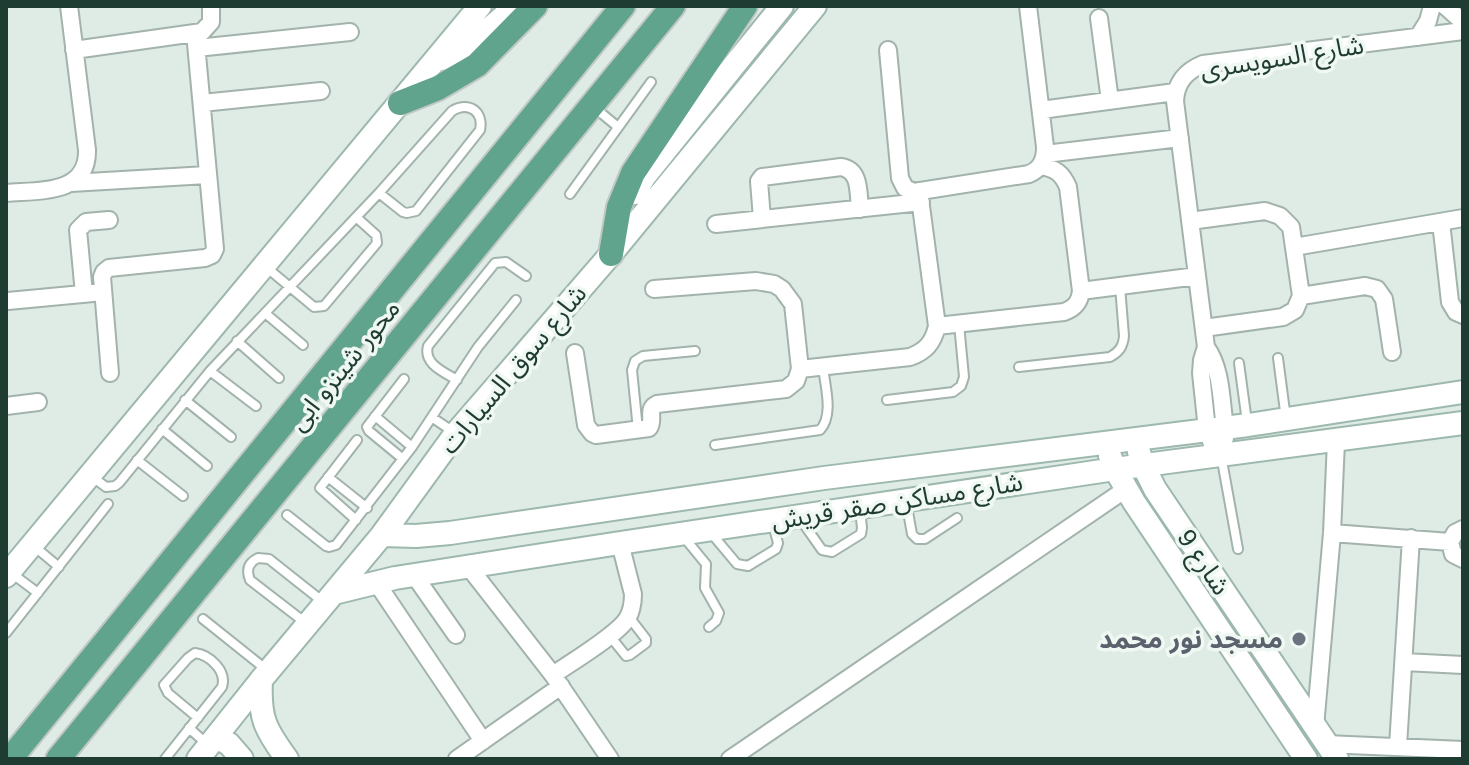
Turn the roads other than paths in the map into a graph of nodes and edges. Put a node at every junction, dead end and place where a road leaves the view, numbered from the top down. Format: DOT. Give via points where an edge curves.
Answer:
graph roads {
  1 [pos="69,6"];
  2 [pos="211,6"];
  3 [pos="480,6"];
  4 [pos="515,6"];
  5 [pos="535,6"];
  6 [pos="623,6"];
  7 [pos="673,6"];
  8 [pos="745,6"];
  9 [pos="782,6"];
  10 [pos="815,6"];
  11 [pos="1028,6"];
  12 [pos="1432,6"];
  13 [pos="1445,6"];
  14 [pos="1099,18"];
  15 [pos="1463,22"];
  16 [pos="1463,31"];
  17 [pos="350,32"];
  18 [pos="1418,37"];
  19 [pos="196,41"];
  20 [pos="74,50"];
  21 [pos="888,50"];
  22 [pos="433,62"];
  23 [pos="651,82"];
  24 [pos="321,91"];
  25 [pos="1175,92"];
  26 [pos="1110,101"];
  27 [pos="202,103"];
  28 [pos="400,103"];
  29 [pos="592,105"];
  30 [pos="1041,110"];
  31 [pos="618,127"];
  32 [pos="1180,138"];
  33 [pos="1043,160"];
  34 [pos="207,175"];
  35 [pos="71,183"];
  36 [pos="6,193"];
  37 [pos="379,193"];
  38 [pos="570,194"];
  39 [pos="920,197"];
  40 [pos="860,209"];
  41 [pos="356,217"];
  42 [pos="1463,218"];
  43 [pos="762,219"];
  44 [pos="109,220"];
  45 [pos="1190,221"];
  46 [pos="1441,222"];
  47 [pos="716,224"];
  48 [pos="617,247"];
  49 [pos="1294,247"];
  50 [pos="265,265"];
  51 [pos="1455,268"];
  52 [pos="526,276"];
  53 [pos="1197,276"];
  54 [pos="1120,285"];
  55 [pos="290,287"];
  56 [pos="654,289"];
  57 [pos="1081,291"];
  58 [pos="103,292"];
  59 [pos="84,294"];
  60 [pos="1301,296"];
  61 [pos="516,300"];
  62 [pos="8,301"];
  63 [pos="265,313"];
  64 [pos="1463,315"];
  65 [pos="959,324"];
  66 [pos="937,326"];
  67 [pos="1204,328"];
  68 [pos="237,341"];
  69 [pos="303,345"];
  70 [pos="695,351"];
  71 [pos="1392,352"];
  72 [pos="575,353"];
  73 [pos="1278,358"];
  74 [pos="1239,363"];
  75 [pos="823,367"];
  76 [pos="1019,367"];
  77 [pos="800,369"];
  78 [pos="210,371"];
  79 [pos="110,373"];
  80 [pos="279,378"];
  81 [pos="404,379"];
  82 [pos="457,380"];
  83 [pos="1463,392"];
  84 [pos="185,400"];
  85 [pos="887,400"];
  86 [pos="38,402"];
  87 [pos="6,406"];
  88 [pos="256,406"];
  89 [pos="375,416"];
  90 [pos="433,418"];
  91 [pos="1286,420"];
  92 [pos="1463,423"];
  93 [pos="1227,428"];
  94 [pos="162,429"];
  95 [pos="638,431"];
  96 [pos="456,433"];
  97 [pos="231,437"];
  98 [pos="1136,439"];
  99 [pos="357,440"];
  100 [pos="1336,441"];
  101 [pos="1106,443"];
  102 [pos="715,445"];
  103 [pos="412,447"];
  104 [pos="1221,455"];
  105 [pos="403,459"];
  106 [pos="137,460"];
  107 [pos="1143,465"];
  108 [pos="207,466"];
  109 [pos="1115,469"];
  110 [pos="89,475"];
  111 [pos="328,477"];
  112 [pos="1126,489"];
  113 [pos="183,496"];
  114 [pos="905,500"];
  115 [pos="108,504"];
  116 [pos="860,507"];
  117 [pos="367,508"];
  118 [pos="287,515"];
  119 [pos="798,516"];
  120 [pos="957,518"];
  121 [pos="356,520"];
  122 [pos="771,520"];
  123 [pos="1463,529"];
  124 [pos="707,530"];
  125 [pos="1332,533"];
  126 [pos="681,534"];
  127 [pos="382,535"];
  128 [pos="416,536"];
  129 [pos="1411,538"];
  130 [pos="1450,542"];
  131 [pos="620,543"];
  132 [pos="1238,549"];
  133 [pos="1463,559"];
  134 [pos="16,561"];
  135 [pos="468,566"];
  136 [pos="59,567"];
  137 [pos="414,575"];
  138 [pos="376,582"];
  139 [pos="38,593"];
  140 [pos="330,598"];
  141 [pos="629,617"];
  142 [pos="203,619"];
  143 [pos="308,625"];
  144 [pos="709,627"];
  145 [pos="6,633"];
  146 [pos="456,635"];
  147 [pos="610,635"];
  148 [pos="1404,662"];
  149 [pos="1463,665"];
  150 [pos="264,676"];
  151 [pos="557,680"];
  152 [pos="198,718"];
  153 [pos="189,728"];
  154 [pos="483,741"];
  155 [pos="1326,743"];
  156 [pos="1398,746"];
  157 [pos="208,747"];
  158 [pos="1463,750"];
  159 [pos="284,754"];
  160 [pos="169,757"];
  161 [pos="464,757"];
  162 [pos="10,759"];
  163 [pos="58,759"];
  164 [pos="242,759"];
  165 [pos="255,759"];
  166 [pos="610,759"];
  167 [pos="730,759"];
  168 [pos="1306,759"];
  1 -- 20 [label="street"];
  2 -- 19 [label="street" via="211,22"];
  3 -- 22 [label="street"];
  4 -- 22 [label="street" via="469,44"];
  5 -- 28 [label="main road" via="477,65"];
  6 -- 162 [label="main road, محور شينزو ابى"];
  7 -- 29 [label="main road, محور شينزو ابى"];
  8 -- 48 [label="main road" via="633,173 619,207"];
  9 -- 48 [label="street" via="644,177"];
  10 -- 48 [label="street, شارع سوق السيارات"];
  11 -- 30 [label="street"];
  12 -- 18 [label="street"];
  13 -- 15 [label="street"];
  14 -- 26 [label="street"];
  16 -- 18 [label="street, شارع السويسرى"];
  17 -- 19 [label="street"];
  18 -- 25 [label="street, شارع السويسرى" via="1203,64 1185,74"];
  19 -- 20 [label="street"];
  19 -- 27 [label="street"];
  20 -- 35 [label="street" via="87,159"];
  21 -- 39 [label="street" via="900,178"];
  22 -- 28 [label="street"];
  23 -- 31 [label="lane"];
  24 -- 27 [label="street"];
  25 -- 26 [label="street"];
  25 -- 32 [label="street, شارع السويسرى"];
  26 -- 30 [label="street"];
  27 -- 34 [label="street"];
  28 -- 50 [label="street"];
  29 -- 31 [label="lane"];
  29 -- 163 [label="main road, محور شينزو ابى"];
  30 -- 33 [label="street"];
  31 -- 38 [label="lane"];
  32 -- 33 [label="street"];
  32 -- 45 [label="street, شارع السويسرى"];
  33 -- 39 [label="street" via="1029,174"];
  33 -- 57 [label="street" via="1068,187"];
  34 -- 35 [label="street"];
  34 -- 58 [label="street" via="216,245 212,255 109,268 102,274"];
  35 -- 36 [label="street"];
  37 -- 37 [label="lane" via="403,212 416,211 478,134 482,125 476,110 466,106 452,111"];
  37 -- 41 [label="lane"];
  39 -- 40 [label="street"];
  39 -- 66 [label="street"];
  40 -- 43 [label="street"];
  40 -- 43 [label="street" via="855,175 841,167 761,178"];
  41 -- 55 [label="lane"];
  41 -- 55 [label="lane" via="376,235 377,243 327,304 314,307"];
  42 -- 46 [label="street"];
  43 -- 47 [label="street"];
  44 -- 59 [label="street" via="86,222 78,230"];
  45 -- 49 [label="street" via="1273,212 1291,227"];
  45 -- 53 [label="street, شارع السويسرى"];
  46 -- 49 [label="street"];
  46 -- 51 [label="street"];
  48 -- 96 [label="street, شارع سوق السيارات"];
  49 -- 60 [label="street"];
  50 -- 55 [label="lane"];
  50 -- 110 [label="street"];
  51 -- 64 [label="street" via="1452,307"];
  52 -- 82 [label="lane" via="506,262 495,263 428,346 428,360"];
  53 -- 54 [label="street"];
  53 -- 67 [label="street, شارع السويسرى"];
  54 -- 57 [label="street"];
  54 -- 76 [label="lane" via="1124,336 1115,354"];
  55 -- 63 [label="lane"];
  56 -- 77 [label="street" via="774,284 793,304"];
  57 -- 65 [label="street" via="1072,310"];
  58 -- 59 [label="street"];
  58 -- 79 [label="street"];
  59 -- 62 [label="street"];
  60 -- 67 [label="street" via="1295,310 1283,317"];
  60 -- 71 [label="street" via="1365,286 1377,289 1384,299"];
  61 -- 82 [label="lane"];
  63 -- 68 [label="lane"];
  63 -- 69 [label="lane"];
  65 -- 66 [label="street"];
  65 -- 85 [label="lane" via="964,377 958,390"];
  66 -- 75 [label="street" via="929,346 910,357"];
  67 -- 93 [label="street, شارع السويسرى"];
  68 -- 78 [label="lane"];
  68 -- 80 [label="lane"];
  70 -- 95 [label="lane" via="635,361"];
  72 -- 95 [label="street" via="588,429 601,435"];
  73 -- 91 [label="lane"];
  74 -- 93 [label="lane"];
  75 -- 77 [label="street"];
  75 -- 102 [label="lane" via="828,415 820,430"];
  77 -- 95 [label="street" via="786,389 655,404 651,426"];
  78 -- 84 [label="lane"];
  78 -- 88 [label="lane"];
  81 -- 89 [label="lane"];
  82 -- 90 [label="lane"];
  83 -- 91 [label="street, شارع مساكن صقر قريش"];
  84 -- 94 [label="lane"];
  84 -- 97 [label="lane"];
  86 -- 87 [label="street"];
  89 -- 103 [label="lane"];
  89 -- 105 [label="lane" via="368,429"];
  90 -- 96 [label="lane"];
  90 -- 103 [label="lane"];
  91 -- 93 [label="street, شارع مساكن صقر قريش"];
  92 -- 100 [label="street, شارع مساكن صقر قريش"];
  93 -- 98 [label="street, شارع مساكن صقر قريش"];
  93 -- 104 [label="street, شارع السويسرى"];
  94 -- 106 [label="lane"];
  94 -- 108 [label="lane"];
  96 -- 127 [label="street, شارع سوق السيارات"];
  98 -- 101 [label="street, شارع مساكن صقر قريش"];
  98 -- 107 [label="street, شارع 9"];
  99 -- 111 [label="lane"];
  100 -- 104 [label="street, شارع مساكن صقر قريش"];
  100 -- 125 [label="street"];
  101 -- 109 [label="street, شارع 9"];
  101 -- 128 [label="street, شارع مساكن صقر قريش"];
  103 -- 105 [label="lane"];
  104 -- 107 [label="street, شارع مساكن صقر قريش"];
  104 -- 132 [label="lane"];
  105 -- 117 [label="lane"];
  106 -- 110 [label="lane" via="115,486 106,487"];
  106 -- 113 [label="lane"];
  107 -- 109 [label="street, شارع مساكن صقر قريش"];
  107 -- 155 [label="street, شارع 9"];
  109 -- 112 [label="street, شارع 9"];
  109 -- 114 [label="street, شارع مساكن صقر قريش"];
  110 -- 134 [label="street"];
  111 -- 117 [label="lane"];
  111 -- 121 [label="lane" via="321,490"];
  112 -- 167 [label="street"];
  112 -- 168 [label="street, شارع 9"];
  114 -- 116 [label="street, شارع مساكن صقر قريش"];
  114 -- 120 [label="lane" via="917,539"];
  115 -- 136 [label="lane"];
  116 -- 119 [label="street, شارع مساكن صقر قريش"];
  116 -- 119 [label="lane" via="861,534 828,552"];
  117 -- 121 [label="lane"];
  118 -- 121 [label="lane" via="329,547"];
  119 -- 122 [label="street, شارع مساكن صقر قريش"];
  122 -- 124 [label="street, شارع مساكن صقر قريش"];
  122 -- 124 [label="lane" via="776,549 748,566 737,564"];
  123 -- 130 [label="street"];
  124 -- 126 [label="street, شارع مساكن صقر قريش"];
  125 -- 129 [label="street"];
  125 -- 155 [label="street"];
  126 -- 131 [label="street, شارع مساكن صقر قريش"];
  126 -- 144 [label="lane" via="706,564 705,588 719,613"];
  127 -- 128 [label="street, شارع مساكن صقر قريش"];
  127 -- 140 [label="street, شارع سوق السيارات"];
  128 -- 137 [label="street" via="407,554"];
  129 -- 130 [label="street"];
  129 -- 148 [label="street"];
  130 -- 133 [label="street" via="1453,554"];
  131 -- 135 [label="street, شارع مساكن صقر قريش"];
  131 -- 141 [label="street" via="633,594"];
  134 -- 136 [label="lane"];
  134 -- 139 [label="lane"];
  135 -- 137 [label="street, شارع مساكن صقر قريش"];
  135 -- 151 [label="street"];
  136 -- 139 [label="lane"];
  137 -- 138 [label="street, شارع مساكن صقر قريش"];
  137 -- 146 [label="street"];
  138 -- 140 [label="street, شارع مساكن صقر قريش"];
  138 -- 154 [label="street"];
  139 -- 145 [label="lane"];
  140 -- 143 [label="street, شارع سوق السيارات"];
  140 -- 143 [label="lane" via="269,559 250,564 250,580"];
  141 -- 147 [label="street"];
  141 -- 147 [label="lane" via="646,643 626,656"];
  142 -- 150 [label="lane"];
  143 -- 150 [label="street, شارع سوق السيارات"];
  147 -- 151 [label="street"];
  148 -- 149 [label="street"];
  148 -- 156 [label="street"];
  150 -- 157 [label="street, شارع سوق السيارات"];
  150 -- 159 [label="street" via="260,709"];
  151 -- 154 [label="street"];
  151 -- 166 [label="street"];
  152 -- 152 [label="lane" via="164,685 195,653 203,654 225,679"];
  152 -- 153 [label="lane"];
  153 -- 157 [label="lane"];
  153 -- 160 [label="lane"];
  154 -- 161 [label="street"];
  155 -- 156 [label="street"];
  156 -- 158 [label="street"];
  157 -- 164 [label="street" via="229,744"];
  159 -- 165 [label="street" via="267,751"];
}
